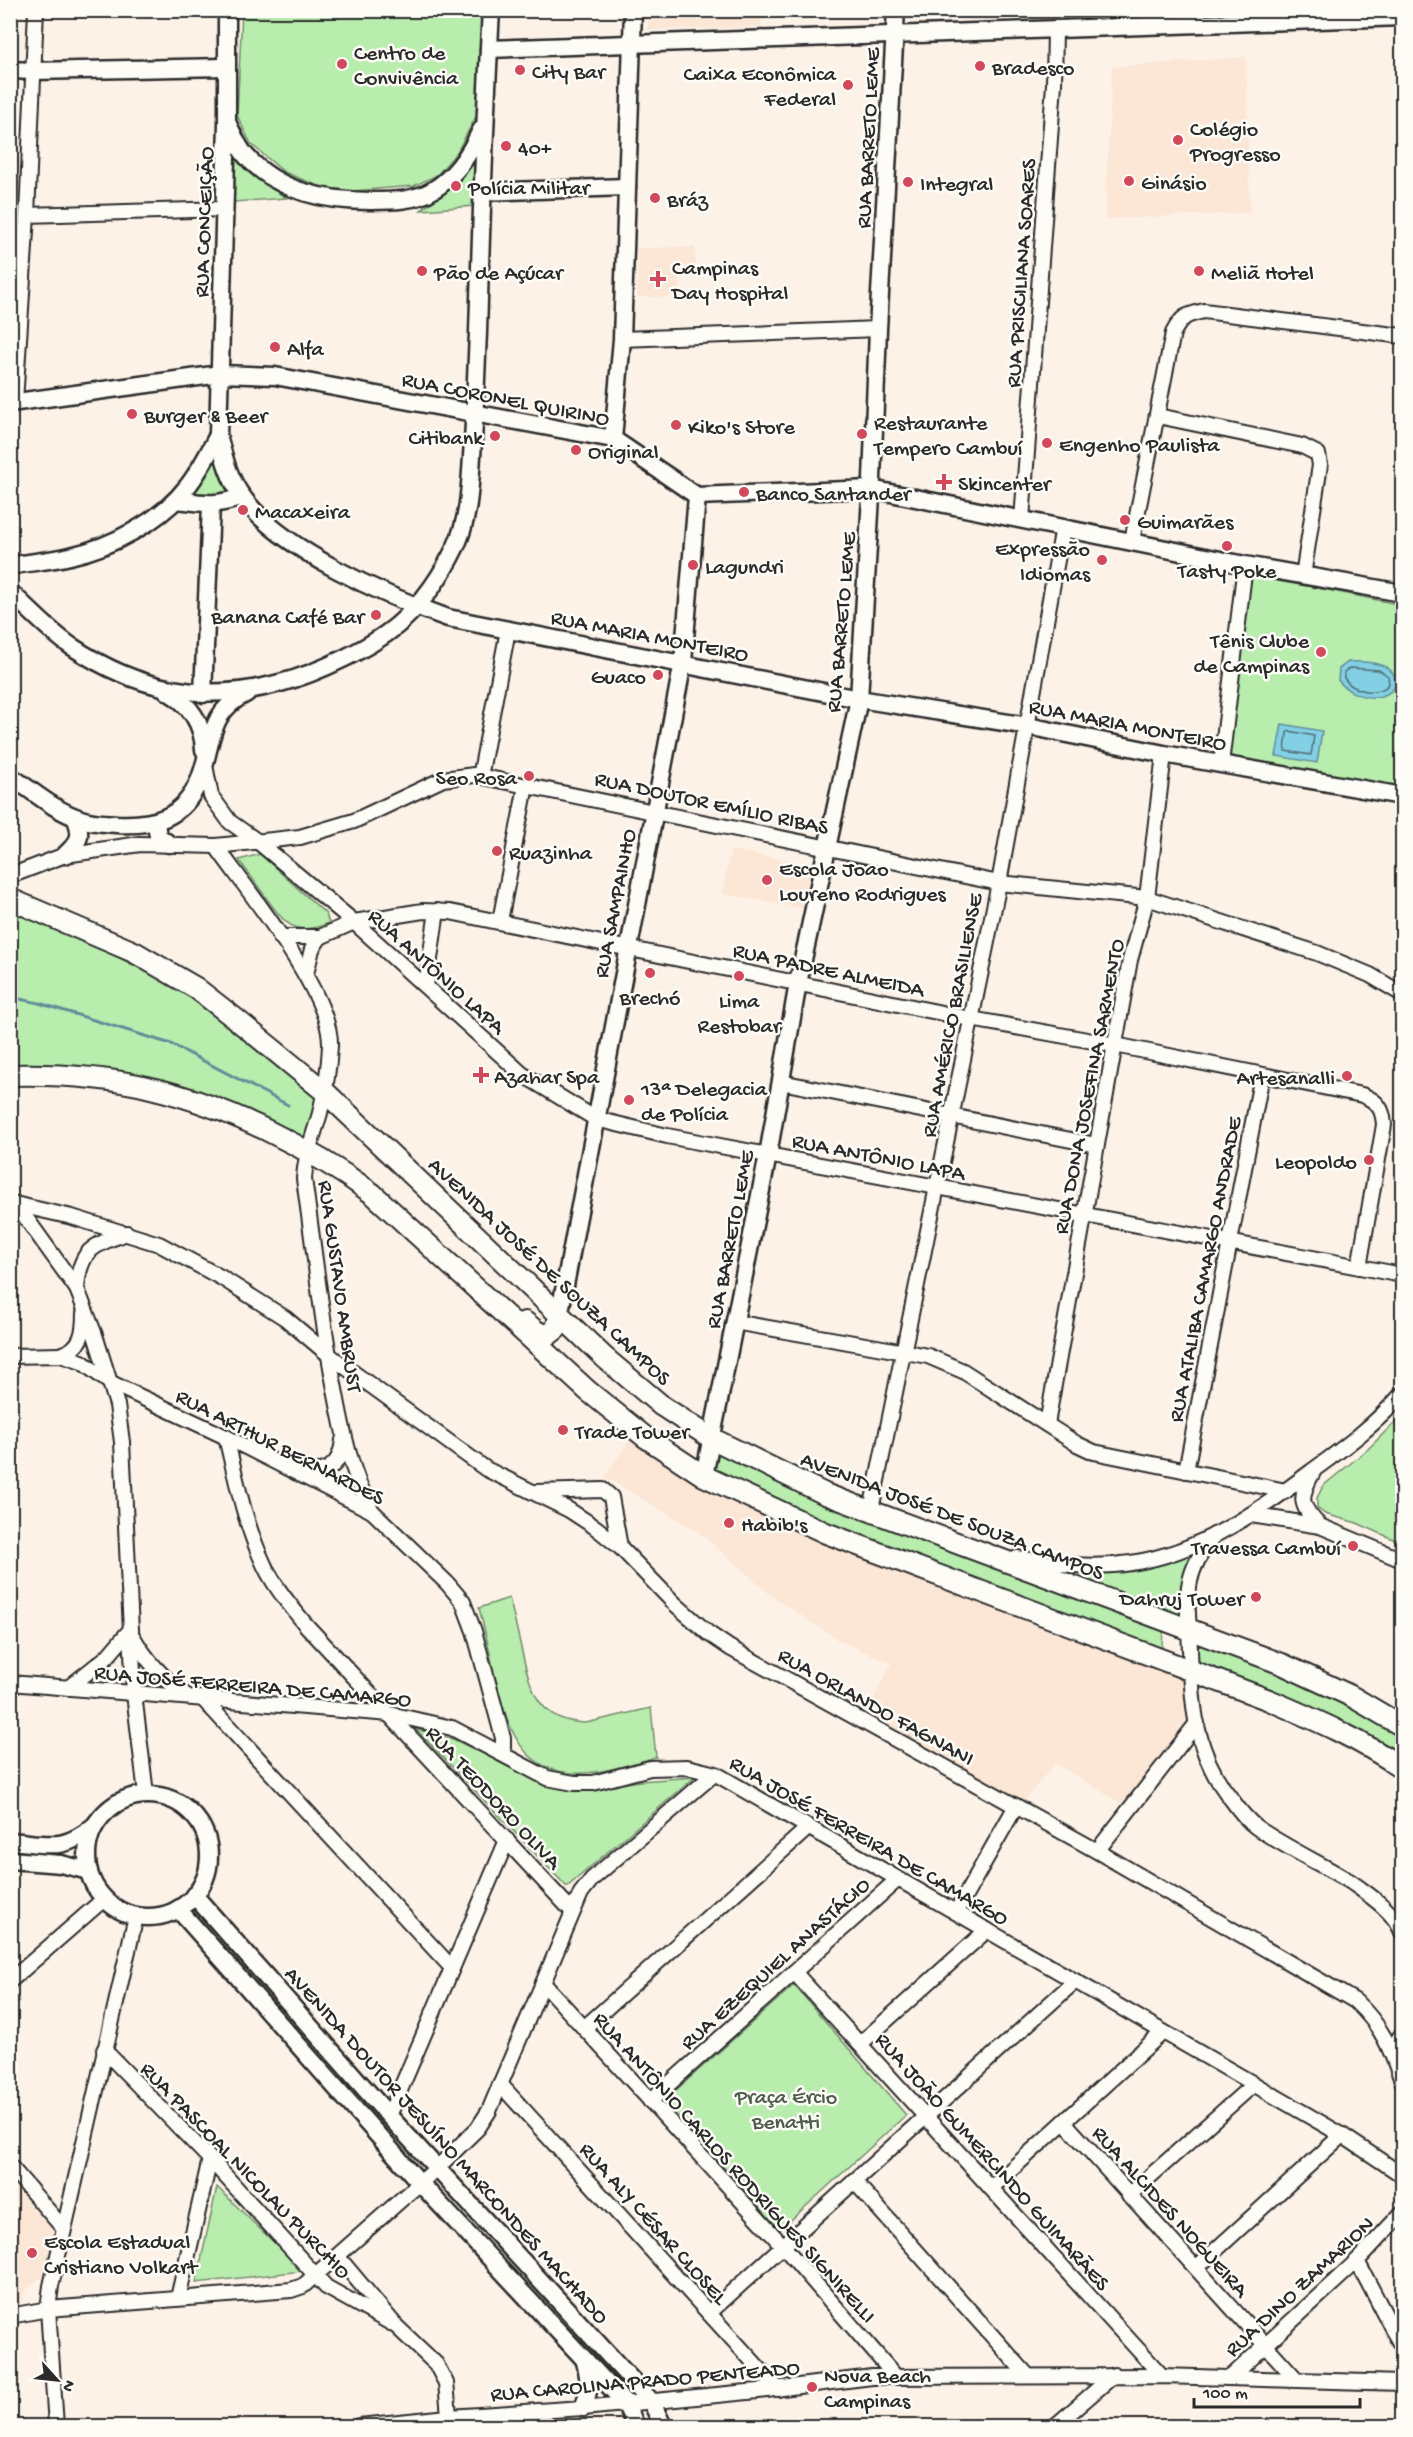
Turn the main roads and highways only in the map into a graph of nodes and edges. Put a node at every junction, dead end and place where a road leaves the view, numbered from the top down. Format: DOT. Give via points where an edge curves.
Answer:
graph roads {
  1 [pos="227,10"];
  2 [pos="491,10"];
  3 [pos="633,10"];
  4 [pos="896,10"];
  5 [pos="1266,16"];
  6 [pos="1402,17"];
  7 [pos="1120,19"];
  8 [pos="895,35"];
  9 [pos="632,44"];
  10 [pos="489,49"];
  11 [pos="225,67"];
  12 [pos="10,70"];
  13 [pos="484,121"];
  14 [pos="227,123"];
  15 [pos="627,187"];
  16 [pos="482,192"];
  17 [pos="220,374"];
  18 [pos="13,402"];
  19 [pos="475,415"];
  20 [pos="218,435"];
  21 [pos="613,439"];
  22 [pos="871,489"];
  23 [pos="242,496"];
  24 [pos="697,496"];
  25 [pos="177,500"];
  26 [pos="211,505"];
  27 [pos="10,566"];
  28 [pos="10,592"];
  29 [pos="1402,594"];
  30 [pos="416,606"];
  31 [pos="682,662"];
  32 [pos="165,690"];
  33 [pos="251,691"];
  34 [pos="203,694"];
  35 [pos="859,699"];
  36 [pos="204,763"];
  37 [pos="10,776"];
  38 [pos="1402,796"];
  39 [pos="75,817"];
  40 [pos="156,823"];
  41 [pos="169,844"];
  42 [pos="66,855"];
  43 [pos="10,899"];
  44 [pos="10,1075"];
  45 [pos="469,1282"];
  46 [pos="560,1317"];
  47 [pos="711,1438"];
  48 [pos="704,1476"];
  49 [pos="1402,1726"];
  50 [pos="1402,1768"];
  51 [pos="95,1825"];
  52 [pos="10,1841"];
  53 [pos="10,1860"];
  54 [pos="88,1871"];
  55 [pos="194,1895"];
  56 [pos="178,1909"];
  57 [pos="585,2361"];
  58 [pos="583,2408"];
  59 [pos="636,2427"];
  60 [pos="663,2427"];
  1 -- 11 [label="main road, RUA CONCEIÇÃO"];
  2 -- 10 [label="main road"];
  3 -- 9 [label="main road"];
  4 -- 8 [label="main road, RUA BARRETO LEME"];
  5 -- 6 [label="main road"];
  5 -- 7 [label="main road"];
  7 -- 8 [label="main road" via="1055,29"];
  8 -- 9 [label="main road"];
  8 -- 22 [label="main road, RUA BARRETO LEME"];
  9 -- 10 [label="main road"];
  9 -- 15 [label="main road"];
  10 -- 13 [label="main road"];
  11 -- 12 [label="main road"];
  11 -- 14 [label="main road, RUA CONCEIÇÃO"];
  13 -- 14 [label="main road" via="463,162 443,184 417,197 379,201 314,197 282,183 246,155"];
  13 -- 16 [label="main road"];
  14 -- 17 [label="main road, RUA CONCEIÇÃO"];
  15 -- 16 [label="main road"];
  15 -- 21 [label="main road" via="622,339"];
  16 -- 19 [label="main road"];
  17 -- 18 [label="main road, RUA CORONEL QUIRINO"];
  17 -- 19 [label="main road, RUA CORONEL QUIRINO" via="275,376"];
  17 -- 20 [label="main road, RUA CONCEIÇÃO"];
  19 -- 21 [label="main road, RUA CORONEL QUIRINO"];
  19 -- 30 [label="main road" via="464,524 446,564"];
  20 -- 23 [label="main road, RUA MARIA MONTEIRO" via="227,470"];
  20 -- 25 [label="main road"];
  21 -- 24 [label="main road, RUA CORONEL QUIRINO"];
  22 -- 24 [label="main road"];
  22 -- 29 [label="main road"];
  22 -- 35 [label="main road, RUA BARRETO LEME"];
  23 -- 26 [label="main road"];
  23 -- 30 [label="main road, RUA MARIA MONTEIRO" via="288,539 354,579"];
  24 -- 31 [label="main road, RUA SAMPAINHO"];
  25 -- 26 [label="main road"];
  25 -- 27 [label="main road" via="118,539 71,556"];
  26 -- 34 [label="main road"];
  28 -- 32 [label="main road" via="69,645 122,675"];
  30 -- 31 [label="main road, RUA MARIA MONTEIRO" via="448,618"];
  30 -- 33 [label="main road" via="403,621 370,644 305,677"];
  31 -- 35 [label="main road, RUA MARIA MONTEIRO"];
  31 -- 46 [label="main road, RUA SAMPAINHO"];
  32 -- 34 [label="main road"];
  32 -- 36 [label="main road" via="182,699 195,716 203,735"];
  33 -- 34 [label="main road"];
  33 -- 36 [label="main road" via="230,703 217,719"];
  35 -- 38 [label="main road, RUA MARIA MONTEIRO" via="1028,726"];
  35 -- 47 [label="main road, RUA BARRETO LEME" via="798,983"];
  36 -- 40 [label="main road" via="190,798"];
  37 -- 39 [label="main road"];
  39 -- 40 [label="main road" via="108,824"];
  39 -- 42 [label="main road" via="80,830 77,843"];
  40 -- 41 [label="main road" via="158,836"];
  43 -- 46 [label="highway, AVENIDA JOSÉ DE SOUZA CAMPOS" via="134,952 195,988 274,1048"];
  44 -- 45 [label="highway" via="67,1076 152,1088 242,1120 338,1168"];
  45 -- 46 [label="highway" via="541,1334 552,1334"];
  45 -- 48 [label="highway" via="623,1420"];
  46 -- 47 [label="highway, AVENIDA JOSÉ DE SOUZA CAMPOS" via="640,1388"];
  47 -- 48 [label="main road, RUA BARRETO LEME"];
  47 -- 49 [label="highway, AVENIDA JOSÉ DE SOUZA CAMPOS" via="825,1494 1282,1664 1351,1696"];
  48 -- 50 [label="highway" via="826,1533 1335,1728"];
  51 -- 52 [label="main road" via="78,1840 63,1845"];
  51 -- 54 [label="main road" via="89,1840"];
  51 -- 55 [label="main road" via="108,1809 126,1798 146,1794 166,1797 184,1806 198,1820 207,1838 205,1878"];
  53 -- 54 [label="main road" via="61,1864"];
  54 -- 56 [label="main road" via="104,1899 124,1912 150,1917"];
  55 -- 56 [label="main road"];
  55 -- 60 [label="main road, AVENIDA DOUTOR JESUÍNO MARCONDES MACHADO" via="389,2116 651,2401"];
  56 -- 57 [label="main road, AVENIDA DOUTOR JESUÍNO MARCONDES MACHADO" via="421,2184"];
  57 -- 58 [label="main road" via="590,2391"];
  57 -- 59 [label="main road, AVENIDA DOUTOR JESUÍNO MARCONDES MACHADO" via="625,2403"];
}
